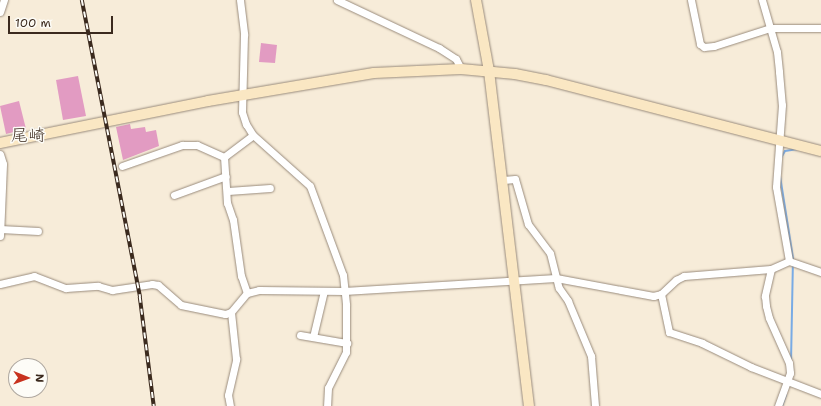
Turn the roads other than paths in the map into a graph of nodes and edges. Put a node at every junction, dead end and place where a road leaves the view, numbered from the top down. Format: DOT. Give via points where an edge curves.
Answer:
graph roads {
  1 [pos="4,0"];
  2 [pos="240,0"];
  3 [pos="337,0"];
  4 [pos="476,0"];
  5 [pos="690,0"];
  6 [pos="762,0"];
  7 [pos="0,11"];
  8 [pos="770,28"];
  9 [pos="821,28"];
  10 [pos="460,68"];
  11 [pos="489,71"];
  12 [pos="241,95"];
  13 [pos="253,134"];
  14 [pos="781,140"];
  15 [pos="0,143"];
  16 [pos="821,151"];
  17 [pos="0,154"];
  18 [pos="224,157"];
  19 [pos="122,166"];
  20 [pos="226,176"];
  21 [pos="503,180"];
  22 [pos="270,188"];
  23 [pos="228,191"];
  24 [pos="174,195"];
  25 [pos="0,229"];
  26 [pos="38,231"];
  27 [pos="0,236"];
  28 [pos="789,261"];
  29 [pos="771,269"];
  30 [pos="821,272"];
  31 [pos="556,278"];
  32 [pos="515,279"];
  33 [pos="0,284"];
  34 [pos="324,290"];
  35 [pos="344,291"];
  36 [pos="247,293"];
  37 [pos="661,294"];
  38 [pos="231,312"];
  39 [pos="300,335"];
  40 [pos="313,337"];
  41 [pos="347,343"];
  42 [pos="787,381"];
  43 [pos="821,394"];
  44 [pos="230,406"];
  45 [pos="327,406"];
  46 [pos="529,406"];
  47 [pos="595,406"];
  48 [pos="778,406"];
  1 -- 7 [label="street"];
  2 -- 12 [label="street" via="244,35"];
  3 -- 10 [label="street" via="439,48 456,59"];
  4 -- 11 [label="street"];
  5 -- 8 [label="street" via="700,44 704,47"];
  6 -- 8 [label="street"];
  8 -- 9 [label="street"];
  8 -- 14 [label="street" via="779,72 782,105"];
  10 -- 11 [label="street"];
  10 -- 12 [label="street" via="374,73"];
  11 -- 14 [label="street" via="553,82"];
  11 -- 21 [label="street"];
  12 -- 13 [label="street" via="242,112"];
  12 -- 15 [label="street"];
  13 -- 18 [label="street"];
  13 -- 35 [label="street" via="310,186 343,275"];
  14 -- 16 [label="street"];
  14 -- 28 [label="street" via="775,169 776,187"];
  17 -- 25 [label="street" via="3,164"];
  18 -- 19 [label="street" via="196,145 182,145"];
  18 -- 20 [label="street"];
  20 -- 23 [label="street"];
  20 -- 24 [label="street"];
  21 -- 31 [label="street" via="515,179 528,224 550,253"];
  21 -- 32 [label="street"];
  22 -- 23 [label="street"];
  23 -- 36 [label="street" via="227,203 233,220 241,276"];
  25 -- 26 [label="street"];
  25 -- 27 [label="street"];
  28 -- 29 [label="street"];
  28 -- 30 [label="street"];
  29 -- 37 [label="street" via="684,276"];
  29 -- 42 [label="street" via="765,296 766,306 769,318 787,354 790,373"];
  31 -- 32 [label="street"];
  31 -- 37 [label="street" via="639,295"];
  31 -- 47 [label="street" via="591,356"];
  32 -- 35 [label="street"];
  32 -- 46 [label="street"];
  33 -- 38 [label="street" via="34,276 66,288 98,286 112,290 152,284 158,285 181,305 225,314"];
  34 -- 35 [label="street"];
  34 -- 36 [label="street" via="259,290"];
  34 -- 40 [label="street"];
  35 -- 41 [label="street"];
  36 -- 38 [label="street"];
  37 -- 42 [label="street" via="669,332 702,343"];
  38 -- 44 [label="street" via="236,359 228,395"];
  39 -- 40 [label="street"];
  40 -- 41 [label="street"];
  41 -- 45 [label="street" via="340,367 328,388"];
  42 -- 43 [label="street"];
  42 -- 48 [label="street"];
}
